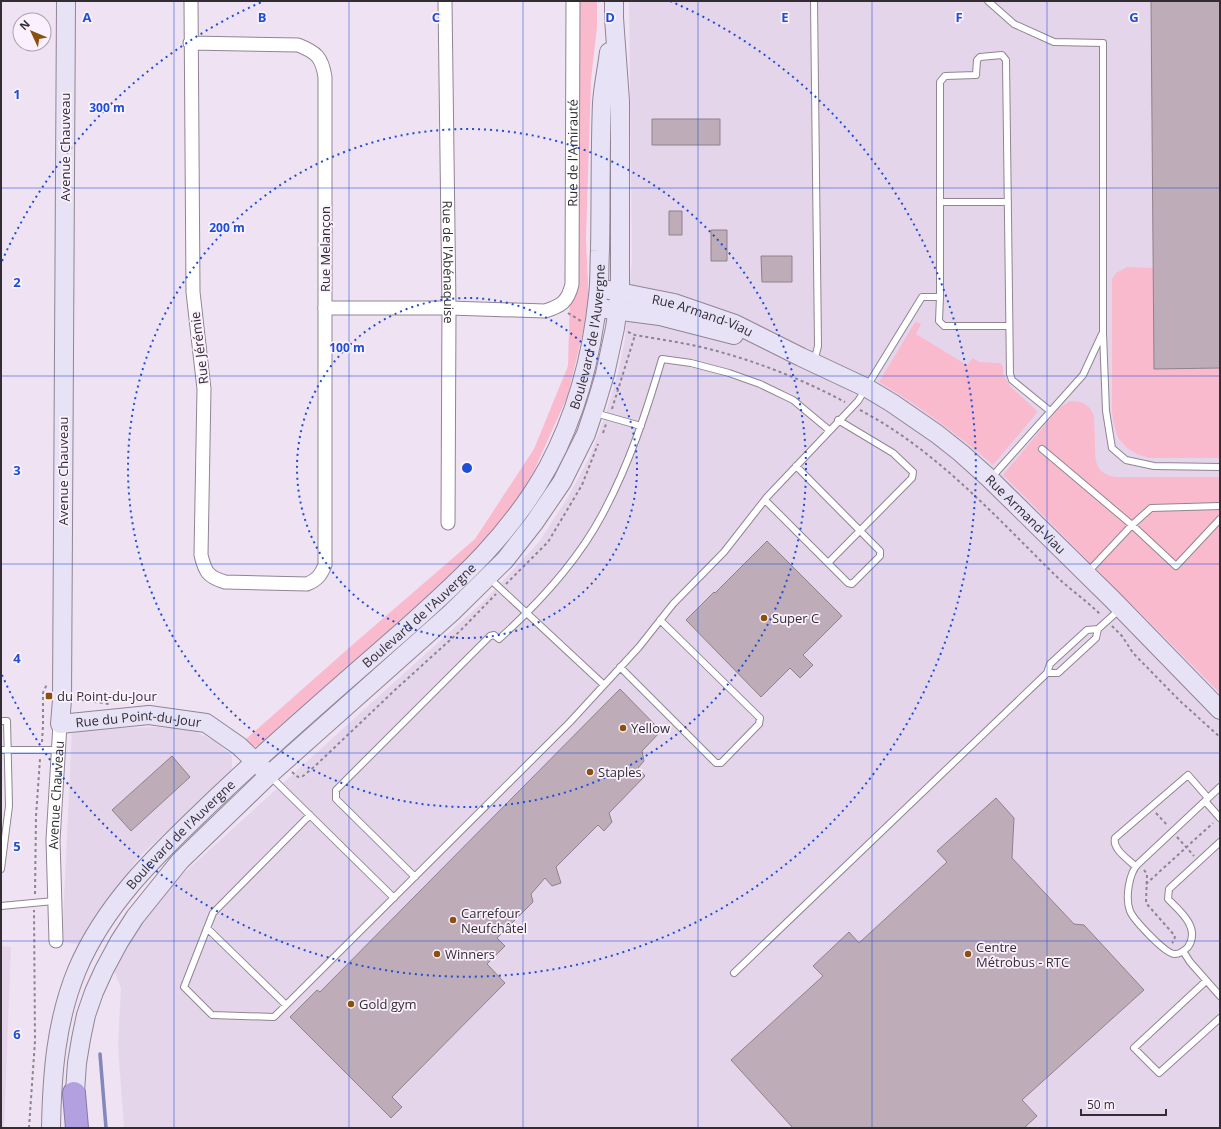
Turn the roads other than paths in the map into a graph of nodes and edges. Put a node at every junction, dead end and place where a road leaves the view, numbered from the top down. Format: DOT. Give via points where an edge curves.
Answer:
graph roads {
  1 [pos="66,1"];
  2 [pos="190,1"];
  3 [pos="445,1"];
  4 [pos="573,1"];
  5 [pos="814,1"];
  6 [pos="988,1"];
  7 [pos="614,9"];
  8 [pos="190,43"];
  9 [pos="940,202"];
  10 [pos="1008,202"];
  11 [pos="599,288"];
  12 [pos="620,292"];
  13 [pos="940,297"];
  14 [pos="325,308"];
  15 [pos="449,308"];
  16 [pos="597,308"];
  17 [pos="618,311"];
  18 [pos="1009,326"];
  19 [pos="1103,333"];
  20 [pos="807,360"];
  21 [pos="867,388"];
  22 [pos="1050,411"];
  23 [pos="593,413"];
  24 [pos="838,420"];
  25 [pos="641,426"];
  26 [pos="829,430"];
  27 [pos="1042,449"];
  28 [pos="796,466"];
  29 [pos="1220,467"];
  30 [pos="990,479"];
  31 [pos="764,500"];
  32 [pos="1220,506"];
  33 [pos="1220,519"];
  34 [pos="448,523"];
  35 [pos="1132,525"];
  36 [pos="860,531"];
  37 [pos="828,564"];
  38 [pos="322,574"];
  39 [pos="1086,574"];
  40 [pos="488,577"];
  41 [pos="1121,608"];
  42 [pos="527,613"];
  43 [pos="660,620"];
  44 [pos="1098,630"];
  45 [pos="620,667"];
  46 [pos="1047,673"];
  47 [pos="604,685"];
  48 [pos="1220,710"];
  49 [pos="1,721"];
  50 [pos="60,724"];
  51 [pos="4,749"];
  52 [pos="58,750"];
  53 [pos="254,762"];
  54 [pos="269,775"];
  55 [pos="1220,787"];
  56 [pos="1206,800"];
  57 [pos="1,810"];
  58 [pos="9,810"];
  59 [pos="310,815"];
  60 [pos="1220,818"];
  61 [pos="1220,842"];
  62 [pos="1135,866"];
  63 [pos="1,869"];
  64 [pos="415,877"];
  65 [pos="394,898"];
  66 [pos="54,901"];
  67 [pos="1,906"];
  68 [pos="207,928"];
  69 [pos="56,941"];
  70 [pos="1183,951"];
  71 [pos="734,973"];
  72 [pos="1206,981"];
  73 [pos="1220,996"];
  74 [pos="286,1005"];
  75 [pos="1220,1018"];
  76 [pos="74,1093"];
  77 [pos="51,1128"];
  78 [pos="74,1128"];
  79 [pos="77,1128"];
  1 -- 50 [label="main road, Avenue Chauveau"];
  2 -- 8 [label="street, Rue Jérémie"];
  3 -- 15 [label="street, Rue de l'Abénaquise"];
  4 -- 15 [label="street, Rue de l'Amirauté" via="570,294 562,303 545,311"];
  5 -- 20 [label="lane" via="818,346"];
  6 -- 19 [label="lane" via="1014,24 1054,42 1104,43"];
  7 -- 11 [label="main road, Boulevard de l'Auvergne" via="602,100"];
  7 -- 12 [label="main road, Boulevard de l'Auvergne" via="620,101"];
  8 -- 14 [label="street, Rue Melançon" via="298,45 310,49 323,65"];
  8 -- 38 [label="street, Rue Jérémie" via="192,292 204,389 201,555 203,565 208,574 225,582 307,584"];
  9 -- 10 [label="lane"];
  9 -- 10 [label="lane" via="940,82 945,76 976,75 977,60 980,57 1002,55 1006,60"];
  9 -- 13 [label="lane"];
  10 -- 18 [label="lane"];
  11 -- 12 [label="main road, Rue Armand-Viau"];
  11 -- 16 [label="main road, Boulevard de l'Auvergne"];
  12 -- 17 [label="main road, Boulevard de l'Auvergne"];
  12 -- 20 [label="main road, Rue Armand-Viau" via="674,303 735,324"];
  13 -- 18 [label="lane" via="939,321 944,326"];
  13 -- 21 [label="lane" via="922,296"];
  14 -- 15 [label="street"];
  14 -- 38 [label="street, Rue Melançon" via="325,565"];
  15 -- 34 [label="street, Rue de l'Abénaquise"];
  16 -- 17 [label="main road, Rue Armand-Viau"];
  16 -- 53 [label="main road, Boulevard de l'Auvergne" via="584,376 563,436 533,493 515,519 491,548 438,600"];
  17 -- 20 [label="main road, Rue Armand-Viau" via="660,316 730,334"];
  17 -- 23 [label="main road, Boulevard de l'Auvergne" via="605,374"];
  18 -- 22 [label="lane" via="1012,380"];
  19 -- 22 [label="lane" via="1083,374"];
  19 -- 29 [label="lane" via="1106,411 1112,448 1126,460 1154,466"];
  20 -- 21 [label="main road, Rue Armand-Viau"];
  21 -- 24 [label="lane" via="858,401"];
  21 -- 30 [label="main road, Rue Armand-Viau" via="949,443"];
  22 -- 30 [label="lane"];
  23 -- 25 [label="lane"];
  23 -- 40 [label="main road, Boulevard de l'Auvergne" via="586,434 562,482 534,523"];
  24 -- 26 [label="lane"];
  24 -- 36 [label="lane" via="893,453 913,472 912,478"];
  25 -- 26 [label="lane" via="662,359 692,363 760,384 793,400"];
  25 -- 42 [label="lane" via="601,517 579,552"];
  26 -- 28 [label="lane"];
  27 -- 35 [label="lane"];
  28 -- 31 [label="lane"];
  28 -- 36 [label="lane"];
  30 -- 39 [label="main road, Rue Armand-Viau"];
  31 -- 37 [label="lane"];
  31 -- 43 [label="lane" via="724,552"];
  32 -- 35 [label="lane" via="1150,508"];
  33 -- 35 [label="lane" via="1176,566"];
  35 -- 39 [label="lane"];
  36 -- 37 [label="lane"];
  36 -- 37 [label="lane" via="880,551 880,556 852,584"];
  39 -- 41 [label="main road, Rue Armand-Viau"];
  40 -- 42 [label="lane"];
  40 -- 54 [label="main road, Boulevard de l'Auvergne" via="452,613"];
  41 -- 44 [label="lane"];
  41 -- 48 [label="main road, Rue Armand-Viau"];
  42 -- 47 [label="lane"];
  42 -- 64 [label="lane" via="499,638 490,636 336,790 336,799"];
  43 -- 45 [label="lane"];
  43 -- 45 [label="lane" via="760,718 759,724 721,763 716,763"];
  44 -- 46 [label="lane" via="1087,630 1050,664"];
  44 -- 46 [label="lane" via="1096,638 1058,673"];
  45 -- 47 [label="lane"];
  46 -- 71 [label="lane"];
  47 -- 64 [label="lane"];
  49 -- 51 [label="lane" via="7,721"];
  50 -- 52 [label="street, Avenue Chauveau"];
  50 -- 53 [label="main road, Rue du Point-du-Jour" via="149,715 206,723 239,746"];
  51 -- 52 [label="lane"];
  51 -- 58 [label="lane"];
  52 -- 66 [label="street, Avenue Chauveau" via="53,840"];
  53 -- 54 [label="main road, Rue du Point-du-Jour"];
  53 -- 77 [label="main road, Boulevard de l'Auvergne" via="154,857 121,896 98,929 77,970 61,1019 52,1078"];
  54 -- 59 [label="lane"];
  54 -- 76 [label="main road, Boulevard de l'Auvergne" via="180,862 143,906 119,942 94,992 86,1015"];
  55 -- 56 [label="lane"];
  56 -- 60 [label="lane"];
  56 -- 62 [label="lane"];
  56 -- 62 [label="lane" via="1188,775 1115,838 1116,848"];
  57 -- 58 [label="lane"];
  58 -- 63 [label="lane"];
  59 -- 65 [label="lane"];
  59 -- 68 [label="lane" via="213,913"];
  61 -- 70 [label="lane" via="1169,889 1168,899 1192,927 1191,940"];
  62 -- 70 [label="lane" via="1130,877 1130,911 1168,953"];
  64 -- 65 [label="lane"];
  65 -- 74 [label="lane"];
  66 -- 67 [label="lane"];
  66 -- 69 [label="street, Avenue Chauveau"];
  68 -- 74 [label="lane"];
  68 -- 74 [label="lane" via="184,987 212,1015 274,1017"];
  70 -- 72 [label="lane"];
  72 -- 73 [label="lane"];
  72 -- 75 [label="lane" via="1134,1048 1159,1073"];
  76 -- 78 [label="main road, Boulevard de l'Auvergne"];
  76 -- 79 [label="highway"];
}
